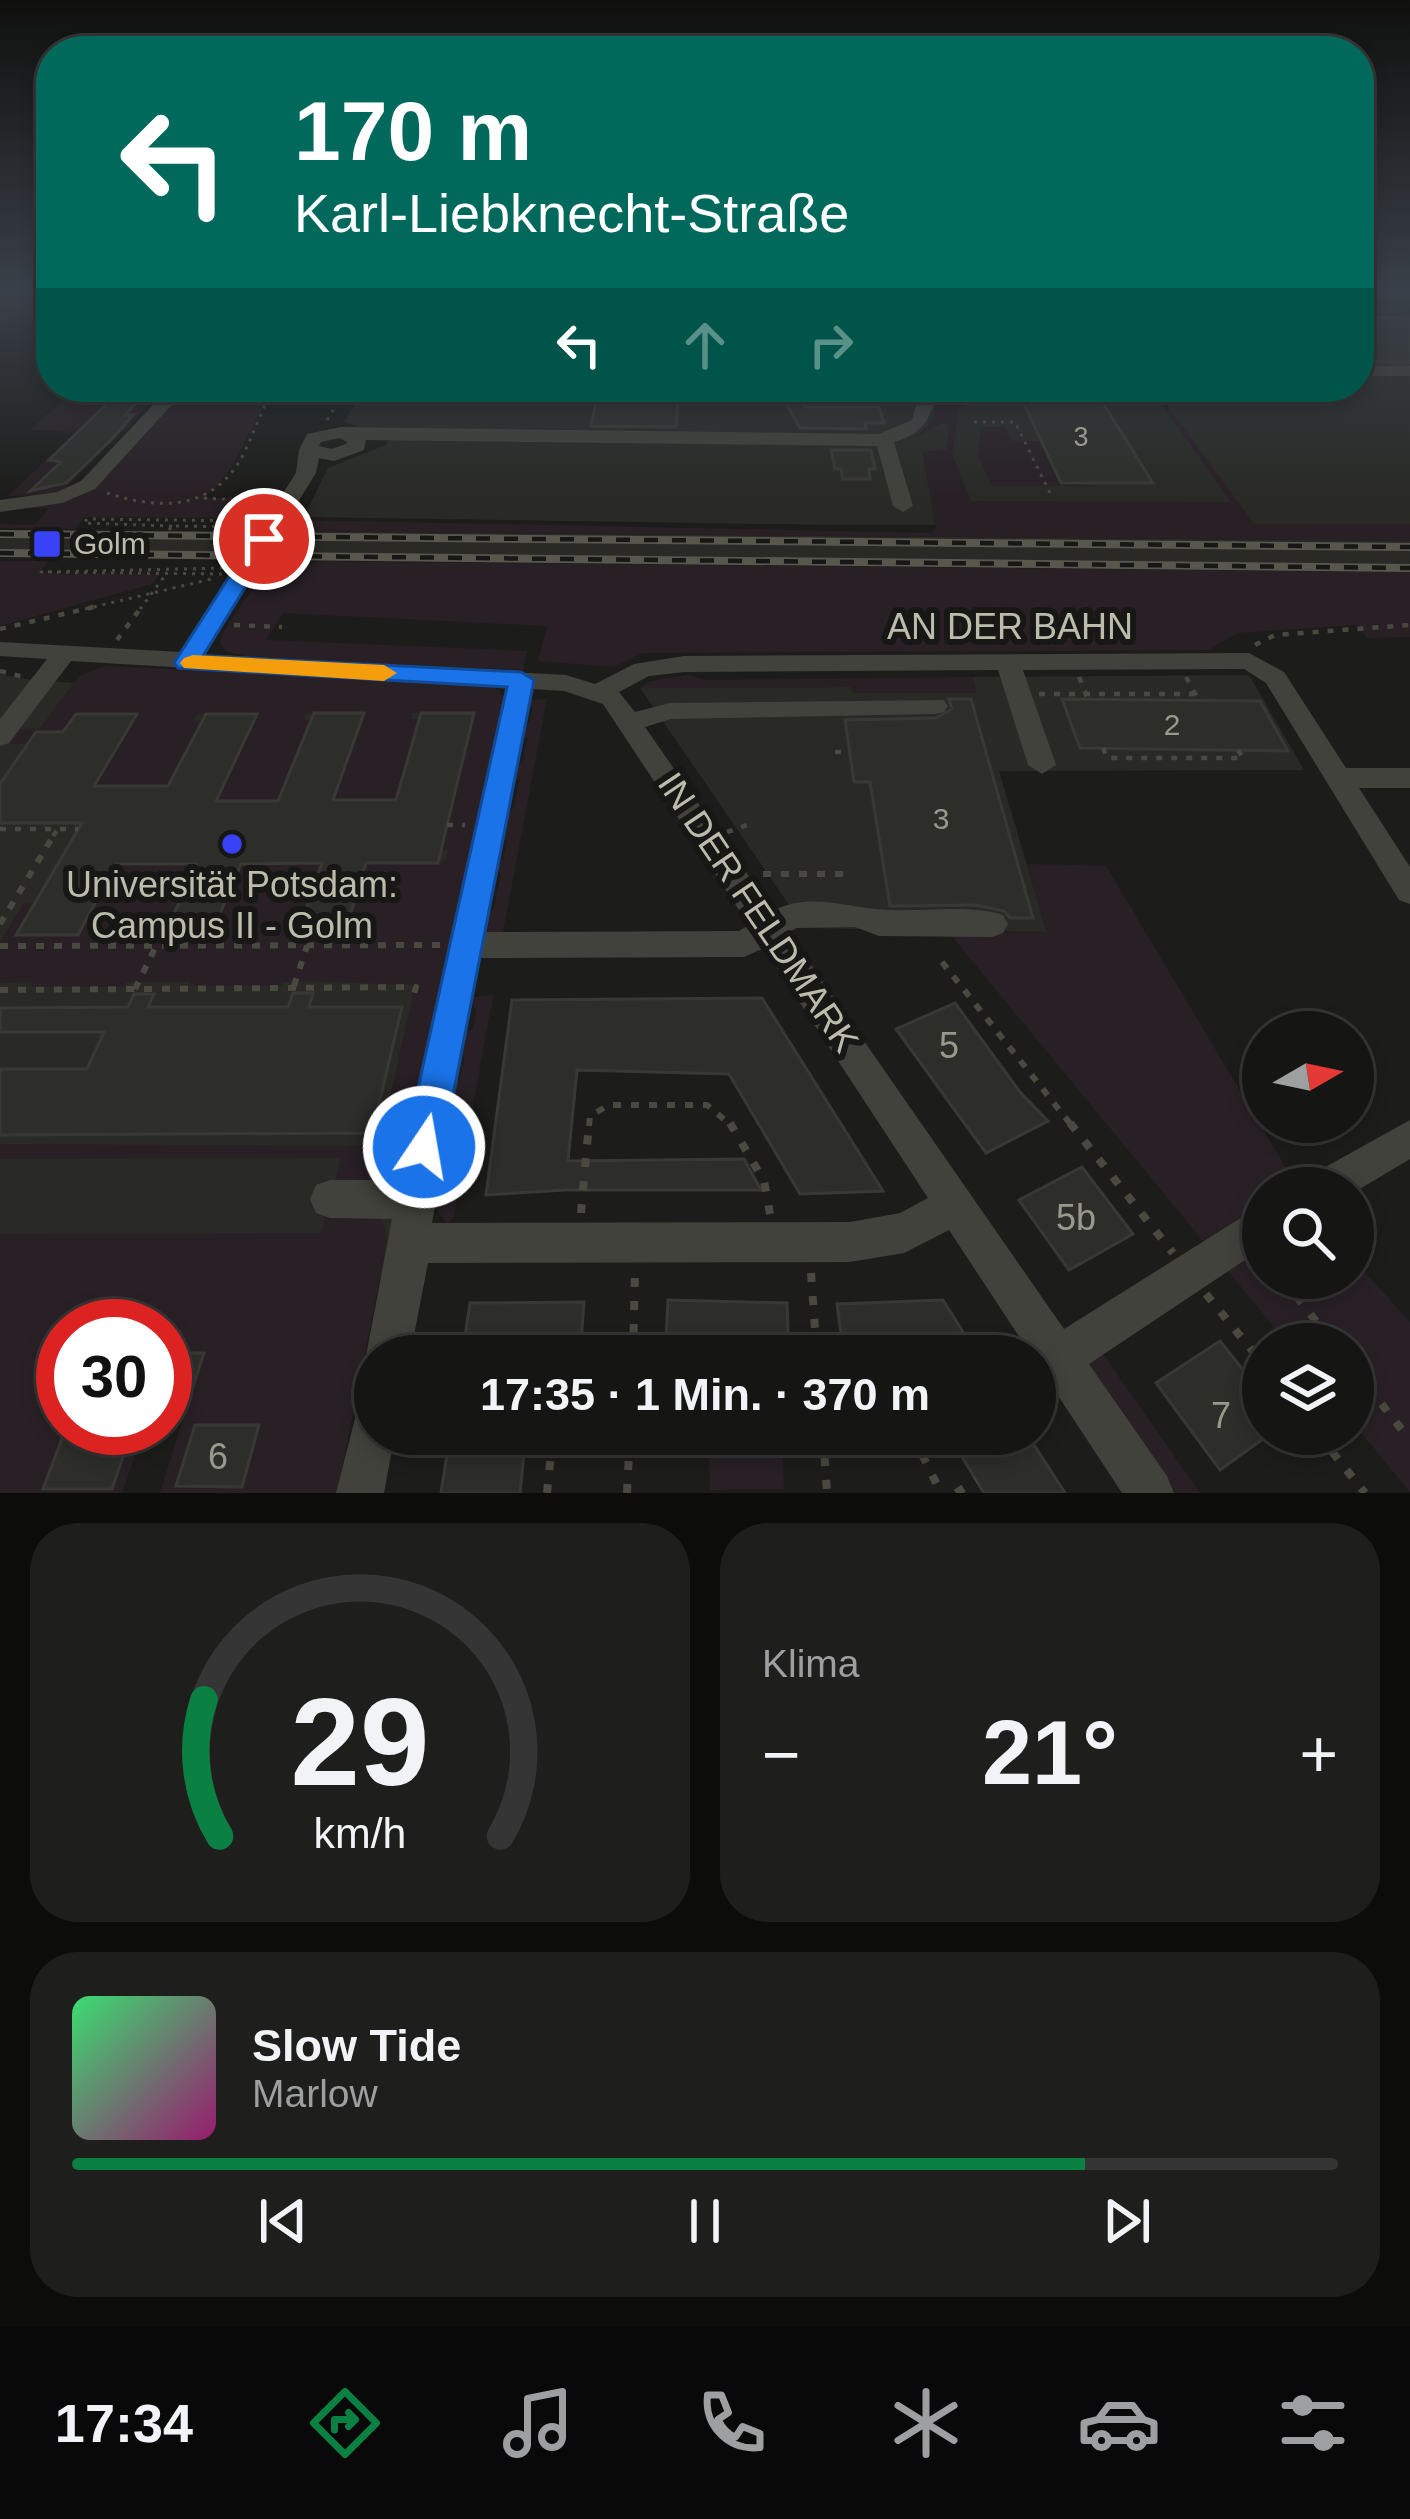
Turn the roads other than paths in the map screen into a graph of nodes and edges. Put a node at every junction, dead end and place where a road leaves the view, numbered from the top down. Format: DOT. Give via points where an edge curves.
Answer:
graph roads {
  1 [pos="1374,371"];
  2 [pos="1410,371"];
  3 [pos="165,402"];
  4 [pos="926,402"];
  5 [pos="884,439"];
  6 [pos="355,440"];
  7 [pos="312,454"];
  8 [pos="0,506"];
  9 [pos="903,506"];
  10 [pos="0,650"];
  11 [pos="61,657"];
  12 [pos="1008,662"];
  13 [pos="187,663"];
  14 [pos="521,680"];
  15 [pos="601,691"];
  16 [pos="935,706"];
  17 [pos="631,722"];
  18 [pos="0,737"];
  19 [pos="1042,765"];
  20 [pos="1335,778"];
  21 [pos="1410,778"];
  22 [pos="1410,892"];
  23 [pos="992,924"];
  24 [pos="770,928"];
  25 [pos="466,945"];
  26 [pos="1410,1138"];
  27 [pos="1361,1167"];
  28 [pos="330,1199"];
  29 [pos="413,1200"];
  30 [pos="956,1205"];
  31 [pos="1242,1238"];
  32 [pos="411,1243"];
  33 [pos="392,1335"];
  34 [pos="1059,1358"];
  35 [pos="368,1455"];
  36 [pos="360,1493"];
  37 [pos="1150,1493"];
  1 -- 2 [label="street"];
  3 -- 8 [label="street" via="88,485"];
  4 -- 5 [label="street" via="920,422"];
  5 -- 6 [label="street"];
  5 -- 9 [label="street"];
  6 -- 7 [label="street"];
  6 -- 7 [label="street" via="334,455"];
  7 -- 13 [label="street"];
  10 -- 11 [label="street"];
  11 -- 13 [label="street"];
  11 -- 18 [label="street"];
  12 -- 15 [label="street, AN DER BAHN" via="668,665"];
  12 -- 19 [label="street"];
  12 -- 20 [label="street, AN DER BAHN" via="1249,661 1275,678"];
  13 -- 14 [label="street"];
  14 -- 15 [label="street"];
  14 -- 25 [label="street"];
  15 -- 17 [label="street, IN DER FELDMARK"];
  16 -- 17 [label="street" via="670,711"];
  17 -- 24 [label="street, IN DER FELDMARK"];
  20 -- 21 [label="street"];
  20 -- 22 [label="street"];
  23 -- 24 [label="street" via="791,916"];
  24 -- 25 [label="street" via="744,944"];
  24 -- 30 [label="street, IN DER FELDMARK"];
  25 -- 29 [label="street"];
  26 -- 27 [label="street"];
  28 -- 29 [label="street"];
  29 -- 32 [label="street"];
  30 -- 32 [label="street" via="904,1233 809,1244"];
  30 -- 34 [label="street, IN DER FELDMARK"];
  31 -- 34 [label="street"];
  32 -- 33 [label="street"];
  34 -- 37 [label="street, IN DER FELDMARK"];
  35 -- 36 [label="street"];
}
